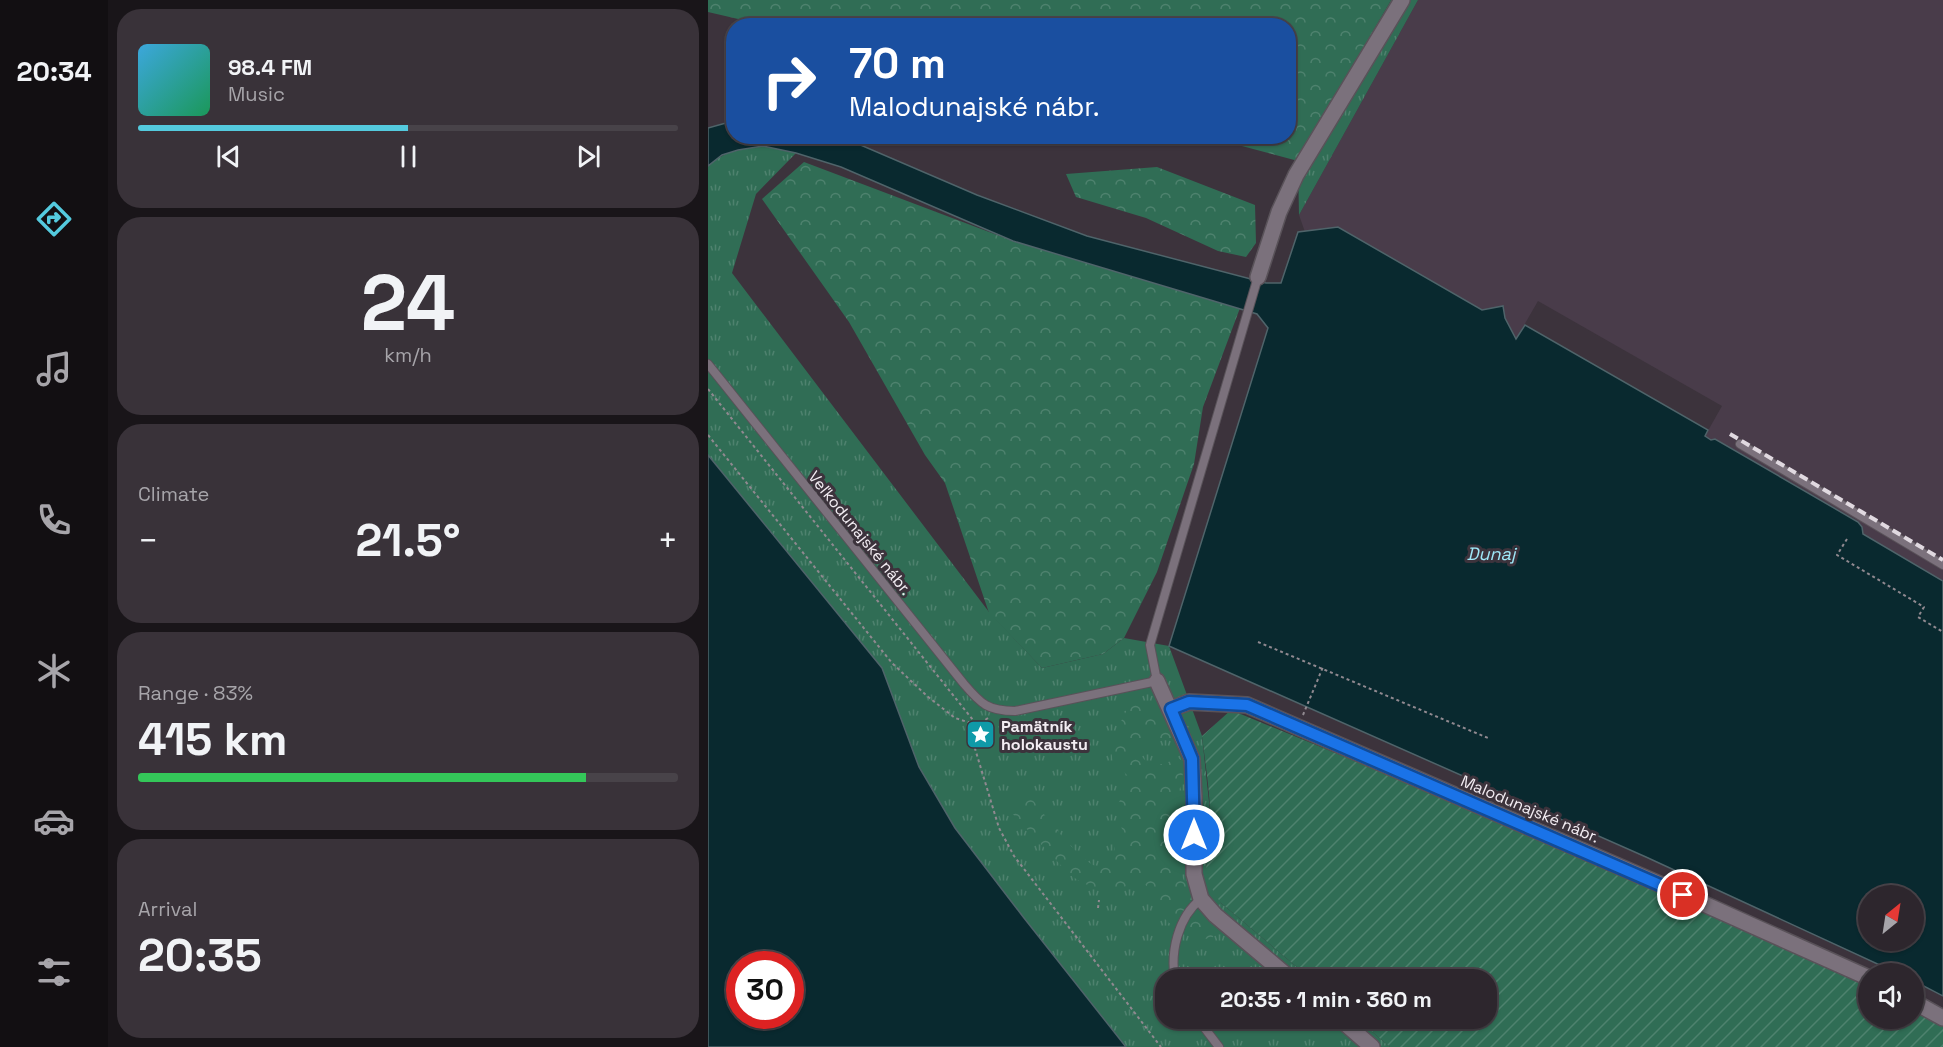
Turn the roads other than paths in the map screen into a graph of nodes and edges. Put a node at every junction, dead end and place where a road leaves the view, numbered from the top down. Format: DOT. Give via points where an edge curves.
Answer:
graph roads {
  1 [pos="1402,0"];
  2 [pos="1258,277"];
  3 [pos="708,364"];
  4 [pos="1740,444"];
  5 [pos="1943,565"];
  6 [pos="1157,681"];
  7 [pos="1171,709"];
  8 [pos="1201,899"];
  9 [pos="1174,969"];
  10 [pos="1279,969"];
  11 [pos="1858,973"];
  12 [pos="1924,1008"];
  13 [pos="1943,1018"];
  14 [pos="1205,1029"];
  15 [pos="1352,1029"];
  16 [pos="1219,1047"];
  17 [pos="1372,1047"];
  1 -- 2 [label="street" via="1296,175 1278,212"];
  2 -- 6 [label="lane" via="1150,645"];
  3 -- 6 [label="lane, Veľkodunajské nábr." via="985,706 1015,711"];
  4 -- 5 [label="lane"];
  6 -- 7 [label="street"];
  7 -- 8 [label="street" via="1192,759 1194,874"];
  7 -- 11 [label="street, Malodunajské nábr." via="1189,702 1247,705"];
  8 -- 9 [label="lane" via="1188,912 1177,938"];
  8 -- 10 [label="street"];
  12 -- 13 [label="street"];
  14 -- 16 [label="lane"];
  15 -- 17 [label="street"];
}
